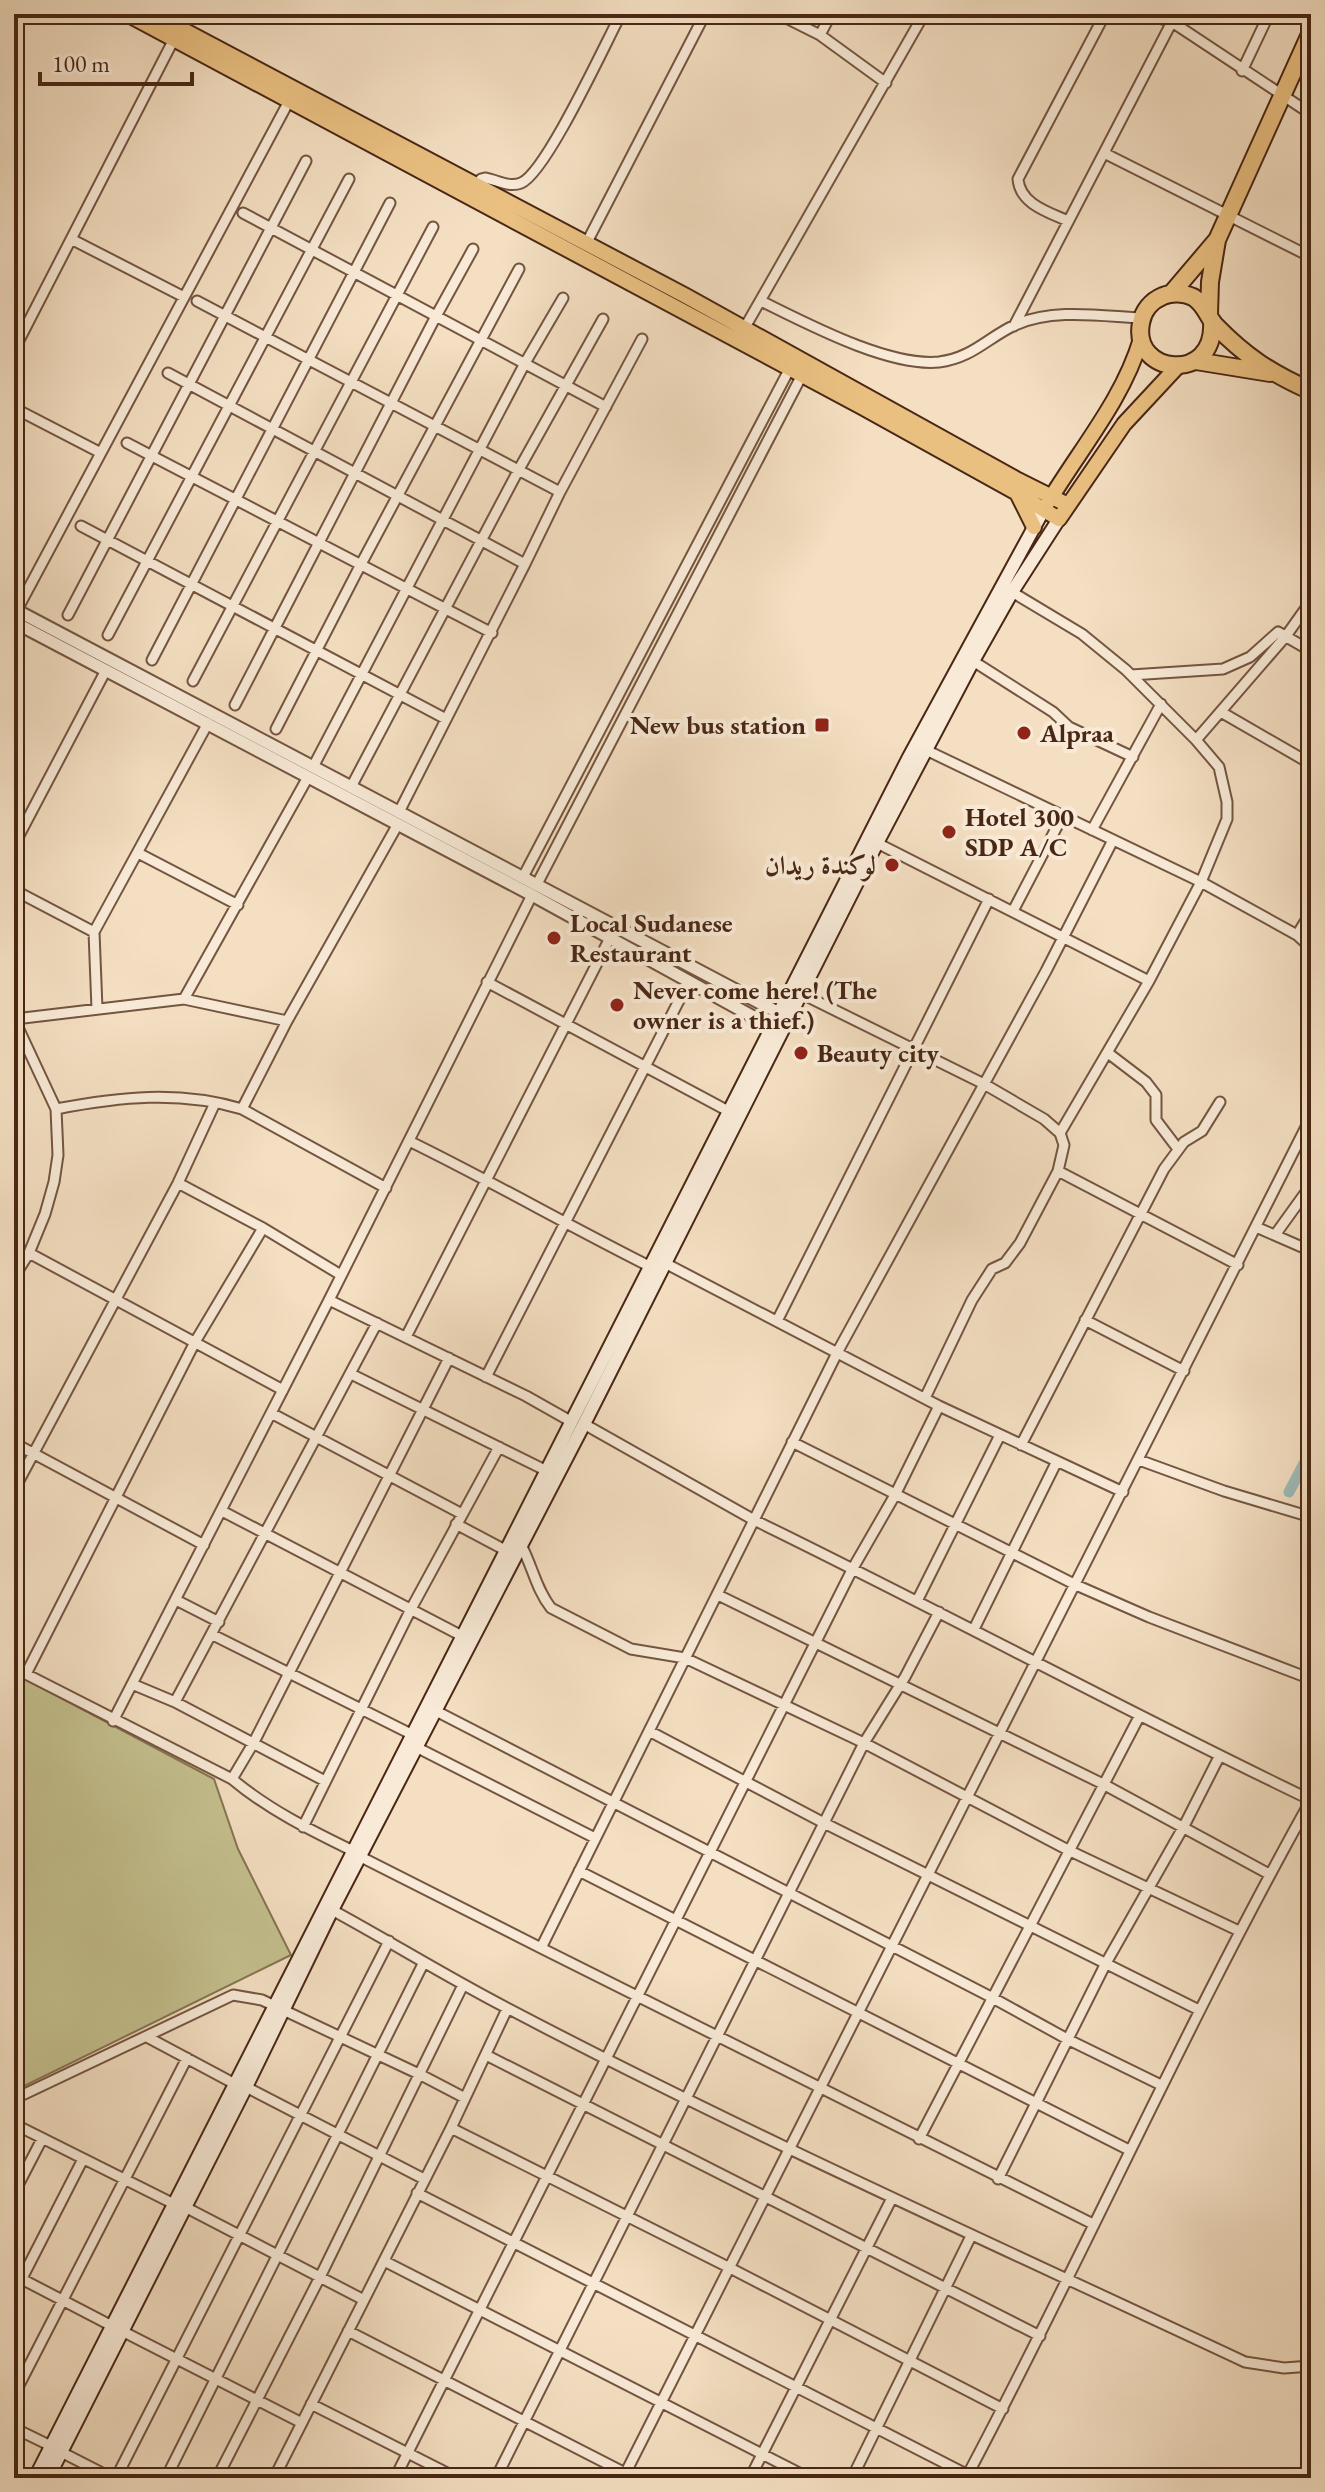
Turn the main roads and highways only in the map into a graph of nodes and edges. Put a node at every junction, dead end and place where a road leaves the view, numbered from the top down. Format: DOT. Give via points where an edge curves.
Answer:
graph roads {
  1 [pos="127,14"];
  2 [pos="153,14"];
  3 [pos="1311,32"];
  4 [pos="474,193"];
  5 [pos="1217,240"];
  6 [pos="1171,294"];
  7 [pos="1210,318"];
  8 [pos="1141,339"];
  9 [pos="1196,361"];
  10 [pos="1178,366"];
  11 [pos="1271,373"];
  12 [pos="1311,391"];
  13 [pos="1061,482"];
  14 [pos="1017,486"];
  15 [pos="1052,496"];
  16 [pos="1068,505"];
  17 [pos="1044,509"];
  18 [pos="1059,519"];
  19 [pos="1034,527"];
  20 [pos="783,1015"];
  21 [pos="776,1030"];
  22 [pos="658,1263"];
  23 [pos="578,1423"];
  24 [pos="413,1741"];
  25 [pos="357,1854"];
  26 [pos="278,2009"];
  27 [pos="56,2449"];
  28 [pos="35,2478"];
  29 [pos="48,2478"];
  1 -- 4 [label="main road"];
  2 -- 4 [label="main road"];
  3 -- 5 [label="highway"];
  4 -- 14 [label="main road" via="796,372"];
  4 -- 14 [label="main road" via="586,244 744,329"];
  5 -- 6 [label="highway"];
  5 -- 7 [label="highway"];
  6 -- 7 [label="highway" via="1193,298"];
  6 -- 8 [label="highway" via="1153,302 1142,318"];
  7 -- 9 [label="highway" via="1210,344"];
  7 -- 11 [label="highway"];
  8 -- 10 [label="highway" via="1154,359"];
  8 -- 13 [label="main road" via="1117,396"];
  9 -- 10 [label="highway"];
  9 -- 11 [label="highway"];
  10 -- 16 [label="main road" via="1124,424"];
  11 -- 12 [label="highway"];
  13 -- 14 [label="main road"];
  13 -- 15 [label="main road"];
  14 -- 15 [label="main road"];
  14 -- 17 [label="main road"];
  14 -- 19 [label="main road"];
  15 -- 16 [label="main road"];
  15 -- 17 [label="main road"];
  16 -- 18 [label="main road"];
  17 -- 18 [label="main road"];
  17 -- 19 [label="main road"];
  18 -- 20 [label="main road" via="973,661 800,993"];
  19 -- 20 [label="main road" via="909,757"];
  20 -- 21 [label="main road"];
  21 -- 22 [label="main road"];
  21 -- 22 [label="main road"];
  22 -- 23 [label="main road"];
  23 -- 24 [label="main road" via="505,1550"];
  23 -- 24 [label="main road" via="521,1545"];
  24 -- 25 [label="main road"];
  25 -- 26 [label="main road"];
  25 -- 26 [label="main road"];
  26 -- 27 [label="main road"];
  27 -- 28 [label="main road"];
  27 -- 29 [label="main road"];
}
